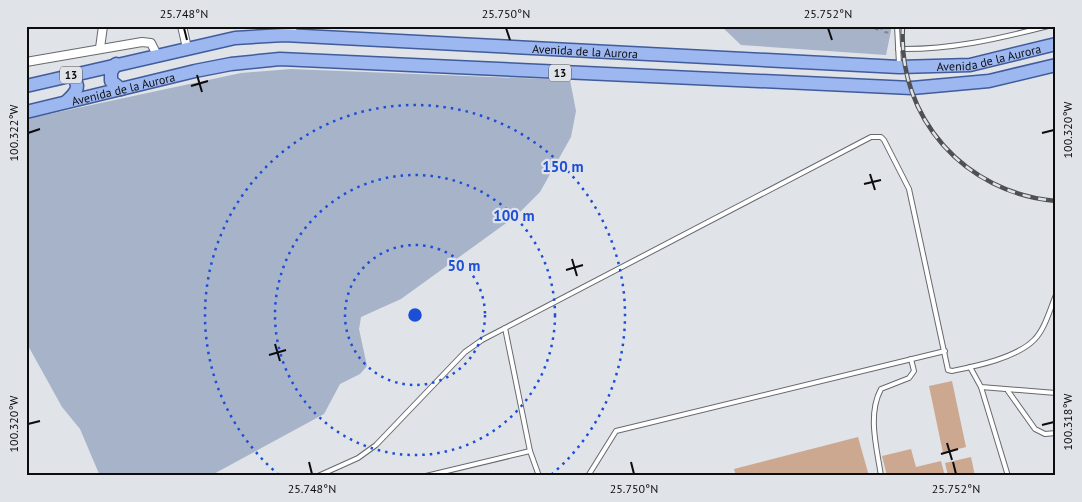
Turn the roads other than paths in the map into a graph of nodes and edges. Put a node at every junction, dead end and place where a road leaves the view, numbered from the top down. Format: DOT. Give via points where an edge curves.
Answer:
graph roads {
  1 [pos="103,26"];
  2 [pos="182,26"];
  3 [pos="294,26"];
  4 [pos="897,26"];
  5 [pos="1048,26"];
  6 [pos="284,35"];
  7 [pos="1056,44"];
  8 [pos="100,48"];
  9 [pos="187,48"];
  10 [pos="898,49"];
  11 [pos="156,55"];
  12 [pos="26,62"];
  13 [pos="116,64"];
  14 [pos="1056,65"];
  15 [pos="899,67"];
  16 [pos="70,75"];
  17 [pos="26,86"];
  18 [pos="121,89"];
  19 [pos="67,101"];
  20 [pos="26,112"];
  21 [pos="1056,295"];
  22 [pos="505,328"];
  23 [pos="945,351"];
  24 [pos="911,359"];
  25 [pos="970,367"];
  26 [pos="981,387"];
  27 [pos="1008,391"];
  28 [pos="1056,393"];
  29 [pos="1056,433"];
  30 [pos="530,451"];
  31 [pos="318,476"];
  32 [pos="426,476"];
  33 [pos="540,476"];
  34 [pos="588,476"];
  35 [pos="881,476"];
  36 [pos="1008,476"];
  1 -- 8 [label="street"];
  2 -- 9 [label="street"];
  3 -- 6 [label="street"];
  4 -- 10 [label="lane"];
  5 -- 10 [label="lane" via="982,43 932,50"];
  6 -- 9 [label="main road, Avenida de la Aurora / 13" via="235,38"];
  6 -- 15 [label="main road, Avenida de la Aurora / 13"];
  7 -- 15 [label="main road, Avenida de la Aurora / 13" via="970,65"];
  8 -- 11 [label="street" via="149,42 154,46"];
  8 -- 12 [label="street"];
  9 -- 11 [label="main road, Avenida de la Aurora / 13"];
  10 -- 15 [label="lane"];
  11 -- 13 [label="main road, Avenida de la Aurora / 13"];
  13 -- 16 [label="main road, Avenida de la Aurora / 13"];
  13 -- 18 [label="main road" via="111,72 111,81"];
  14 -- 18 [label="main road, Avenida de la Aurora / 13" via="989,81 912,88 280,60 231,64"];
  16 -- 17 [label="main road, Avenida de la Aurora / 13"];
  16 -- 19 [label="main road" via="78,87"];
  18 -- 19 [label="main road, Avenida de la Aurora / 13"];
  19 -- 20 [label="main road, Avenida de la Aurora / 13"];
  21 -- 25 [label="lane" via="1035,339 1004,356"];
  22 -- 23 [label="lane" via="876,136 887,144 909,189"];
  22 -- 30 [label="lane"];
  22 -- 31 [label="lane" via="465,352 376,444 358,458"];
  23 -- 24 [label="lane"];
  23 -- 25 [label="lane" via="948,370"];
  24 -- 34 [label="lane" via="616,432"];
  24 -- 35 [label="lane" via="914,372 909,378 881,389 875,403 874,435"];
  25 -- 26 [label="lane"];
  26 -- 27 [label="lane"];
  26 -- 36 [label="lane"];
  27 -- 28 [label="lane"];
  27 -- 29 [label="lane" via="1035,429 1042,434"];
  30 -- 32 [label="lane"];
  30 -- 33 [label="lane"];
}
